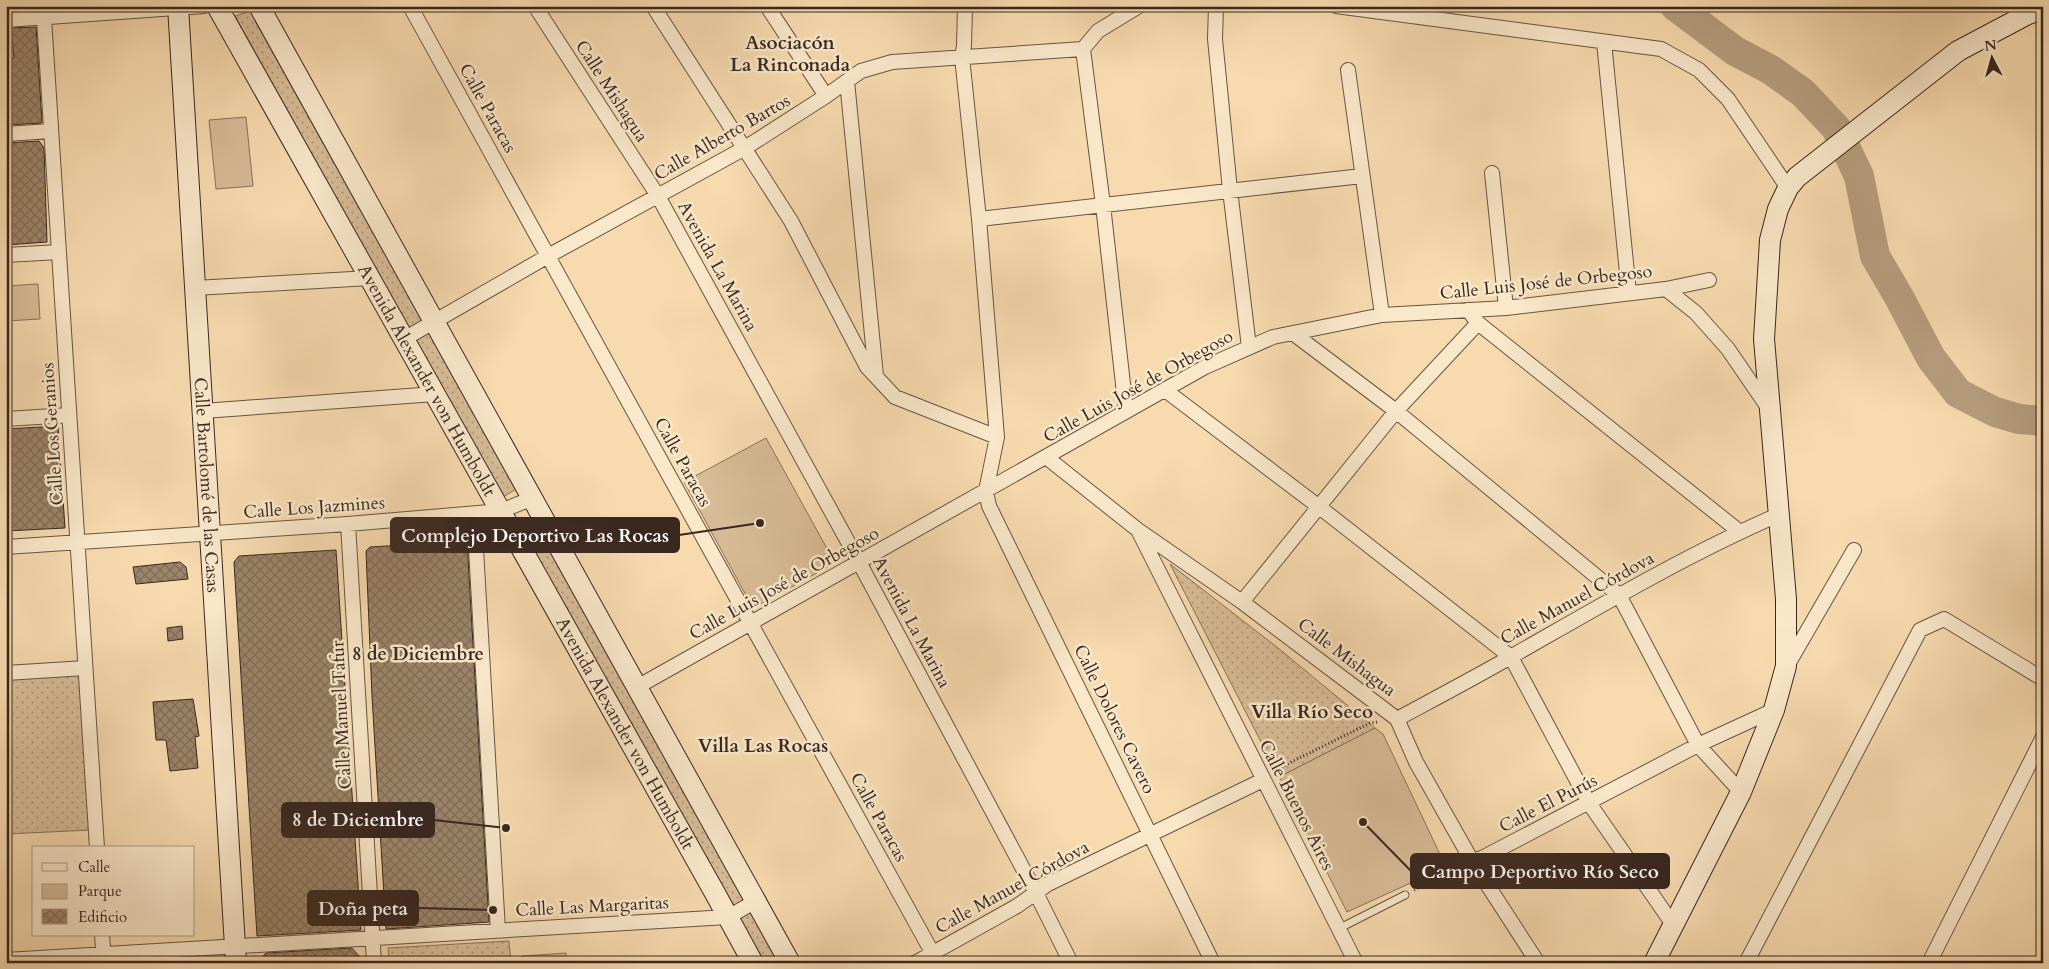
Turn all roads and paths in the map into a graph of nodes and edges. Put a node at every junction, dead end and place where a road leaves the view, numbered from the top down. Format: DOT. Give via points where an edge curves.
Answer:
graph roads {
  1 [pos="204,6"];
  2 [pos="217,6"];
  3 [pos="259,6"];
  4 [pos="410,6"];
  5 [pos="535,6"];
  6 [pos="653,6"];
  7 [pos="767,6"];
  8 [pos="965,6"];
  9 [pos="1139,6"];
  10 [pos="1216,6"];
  11 [pos="1336,6"];
  12 [pos="178,7"];
  13 [pos="2043,9"];
  14 [pos="44,18"];
  15 [pos="6,20"];
  16 [pos="1604,42"];
  17 [pos="1082,49"];
  18 [pos="962,57"];
  19 [pos="1348,70"];
  20 [pos="848,81"];
  21 [pos="826,96"];
  22 [pos="51,131"];
  23 [pos="6,134"];
  24 [pos="745,148"];
  25 [pos="1492,172"];
  26 [pos="1362,176"];
  27 [pos="1792,182"];
  28 [pos="1230,190"];
  29 [pos="658,196"];
  30 [pos="1103,205"];
  31 [pos="979,219"];
  32 [pos="59,252"];
  33 [pos="6,256"];
  34 [pos="548,256"];
  35 [pos="370,278"];
  36 [pos="1710,280"];
  37 [pos="195,288"];
  38 [pos="1666,289"];
  39 [pos="1629,293"];
  40 [pos="1506,308"];
  41 [pos="1468,310"];
  42 [pos="1382,315"];
  43 [pos="435,322"];
  44 [pos="1478,322"];
  45 [pos="1294,334"];
  46 [pos="404,339"];
  47 [pos="1249,347"];
  48 [pos="876,376"];
  49 [pos="1165,390"];
  50 [pos="435,394"];
  51 [pos="1769,409"];
  52 [pos="203,411"];
  53 [pos="1126,411"];
  54 [pos="1396,411"];
  55 [pos="69,415"];
  56 [pos="6,419"];
  57 [pos="997,437"];
  58 [pos="1046,457"];
  59 [pos="986,491"];
  60 [pos="533,498"];
  61 [pos="1318,506"];
  62 [pos="501,511"];
  63 [pos="474,514"];
  64 [pos="1778,515"];
  65 [pos="348,524"];
  66 [pos="1138,530"];
  67 [pos="1740,532"];
  68 [pos="210,533"];
  69 [pos="77,542"];
  70 [pos="6,546"];
  71 [pos="1854,550"];
  72 [pos="859,562"];
  73 [pos="1619,595"];
  74 [pos="1242,602"];
  75 [pos="751,623"];
  76 [pos="1511,657"];
  77 [pos="1786,666"];
  78 [pos="85,668"];
  79 [pos="6,673"];
  80 [pos="2043,679"];
  81 [pos="637,687"];
  82 [pos="1774,710"];
  83 [pos="1397,718"];
  84 [pos="2043,737"];
  85 [pos="1698,746"];
  86 [pos="1263,780"];
  87 [pos="1741,792"];
  88 [pos="1589,803"];
  89 [pos="1151,834"];
  90 [pos="97,846"];
  91 [pos="1472,861"];
  92 [pos="1036,893"];
  93 [pos="1405,895"];
  94 [pos="756,901"];
  95 [pos="728,917"];
  96 [pos="1674,926"];
  97 [pos="1338,929"];
  98 [pos="498,931"];
  99 [pos="102,936"];
  100 [pos="372,938"];
  101 [pos="236,955"];
  102 [pos="104,958"];
  103 [pos="936,958"];
  104 [pos="6,960"];
  105 [pos="374,963"];
  106 [pos="752,963"];
  107 [pos="790,963"];
  108 [pos="915,963"];
  109 [pos="1071,963"];
  110 [pos="1213,963"];
  111 [pos="1356,963"];
  112 [pos="1538,963"];
  113 [pos="1654,963"];
  114 [pos="1746,963"];
  115 [pos="1929,963"];
  1 -- 12 [label="street"];
  2 -- 35 [label="main road, Avenida Alexander von Humboldt"];
  3 -- 43 [label="main road, Avenida Alexander von Humboldt"];
  4 -- 34 [label="street, Calle Paracas"];
  5 -- 29 [label="street, Calle Mishagua"];
  6 -- 24 [label="street"];
  7 -- 21 [label="street"];
  8 -- 18 [label="street"];
  9 -- 17 [label="street" via="1098,31"];
  10 -- 28 [label="street" via="1215,39"];
  11 -- 16 [label="street"];
  12 -- 14 [label="street"];
  12 -- 37 [label="main road, Calle Bartolomé de las Casas"];
  13 -- 27 [label="main road" via="1958,52"];
  14 -- 15 [label="street"];
  14 -- 22 [label="street, Calle Los Geranios"];
  16 -- 27 [label="street" via="1661,49 1699,70 1728,99"];
  16 -- 39 [label="street"];
  17 -- 18 [label="street, Calle Alberto Bartos"];
  17 -- 30 [label="street"];
  18 -- 20 [label="street, Calle Alberto Bartos" via="892,62 861,71"];
  18 -- 31 [label="street"];
  19 -- 26 [label="street"];
  20 -- 21 [label="street, Calle Alberto Bartos"];
  20 -- 48 [label="street"];
  21 -- 24 [label="street, Calle Alberto Bartos"];
  22 -- 23 [label="street"];
  22 -- 32 [label="street, Calle Los Geranios"];
  24 -- 29 [label="street, Calle Alberto Bartos"];
  24 -- 48 [label="street" via="791,221 867,367"];
  25 -- 40 [label="street"];
  26 -- 28 [label="street"];
  26 -- 42 [label="street"];
  27 -- 51 [label="main road" via="1778,209 1770,240 1764,339"];
  28 -- 30 [label="street"];
  28 -- 47 [label="street"];
  29 -- 34 [label="street, Calle Alberto Bartos"];
  29 -- 72 [label="street, Avenida La Marina"];
  30 -- 31 [label="street"];
  30 -- 53 [label="street"];
  31 -- 57 [label="street"];
  32 -- 33 [label="street"];
  32 -- 55 [label="street, Calle Los Geranios"];
  34 -- 43 [label="street, Calle Alberto Bartos"];
  34 -- 75 [label="street, Calle Paracas"];
  35 -- 37 [label="street"];
  35 -- 46 [label="main road, Avenida Alexander von Humboldt"];
  36 -- 38 [label="street, Calle Luis José de Orbegoso"];
  37 -- 52 [label="main road, Calle Bartolomé de las Casas"];
  38 -- 39 [label="street, Calle Luis José de Orbegoso"];
  38 -- 51 [label="street" via="1696,313 1728,349"];
  39 -- 40 [label="street, Calle Luis José de Orbegoso"];
  40 -- 41 [label="street, Calle Luis José de Orbegoso"];
  41 -- 42 [label="street, Calle Luis José de Orbegoso"];
  41 -- 44 [label="street"];
  42 -- 45 [label="street, Calle Luis José de Orbegoso"];
  43 -- 46 [label="street, Calle Alberto Bartos"];
  43 -- 60 [label="main road, Avenida Alexander von Humboldt"];
  44 -- 54 [label="street"];
  44 -- 67 [label="street"];
  45 -- 47 [label="street, Calle Luis José de Orbegoso" via="1273,337"];
  45 -- 54 [label="street"];
  46 -- 50 [label="main road, Avenida Alexander von Humboldt"];
  47 -- 49 [label="street, Calle Luis José de Orbegoso"];
  48 -- 57 [label="street" via="895,397"];
  49 -- 53 [label="street, Calle Luis José de Orbegoso"];
  49 -- 61 [label="street"];
  50 -- 52 [label="street"];
  50 -- 62 [label="main road, Avenida Alexander von Humboldt"];
  51 -- 64 [label="main road"];
  52 -- 68 [label="main road, Calle Bartolomé de las Casas"];
  53 -- 58 [label="street, Calle Luis José de Orbegoso"];
  54 -- 61 [label="street"];
  54 -- 73 [label="street"];
  55 -- 56 [label="street"];
  55 -- 69 [label="street, Calle Los Geranios"];
  57 -- 59 [label="street"];
  58 -- 59 [label="street, Calle Luis José de Orbegoso"];
  58 -- 66 [label="street, Calle Mishagua"];
  59 -- 72 [label="street, Calle Luis José de Orbegoso"];
  59 -- 89 [label="street, Calle Dolores Cavero" via="989,506"];
  60 -- 62 [label="street, Calle Los Jazmines"];
  60 -- 81 [label="main road, Avenida Alexander von Humboldt"];
  61 -- 74 [label="street"];
  61 -- 76 [label="street"];
  62 -- 63 [label="street, Calle Los Jazmines"];
  62 -- 95 [label="main road, Avenida Alexander von Humboldt"];
  63 -- 65 [label="street, Calle Los Jazmines"];
  63 -- 98 [label="street"];
  64 -- 67 [label="street, Calle Manuel Córdova"];
  64 -- 77 [label="main road" via="1786,599"];
  65 -- 68 [label="street, Calle Los Jazmines"];
  65 -- 100 [label="street, Calle Manuel Tafur"];
  66 -- 74 [label="street, Calle Mishagua"];
  66 -- 86 [label="street, Calle Buenos Aires"];
  67 -- 73 [label="street, Calle Manuel Córdova"];
  68 -- 69 [label="street, Calle Los Jazmines"];
  68 -- 101 [label="main road, Calle Bartolomé de las Casas"];
  69 -- 70 [label="street, Calle Los Jazmines"];
  69 -- 78 [label="street, Calle Los Geranios"];
  71 -- 77 [label="street"];
  72 -- 75 [label="street, Calle Luis José de Orbegoso"];
  72 -- 92 [label="street, Avenida La Marina"];
  73 -- 76 [label="street, Calle Manuel Córdova"];
  73 -- 85 [label="street"];
  74 -- 83 [label="street, Calle Mishagua"];
  75 -- 81 [label="street, Calle Luis José de Orbegoso"];
  75 -- 103 [label="street, Calle Paracas"];
  76 -- 83 [label="street, Calle Manuel Córdova"];
  76 -- 88 [label="street"];
  77 -- 82 [label="main road"];
  78 -- 79 [label="street"];
  78 -- 90 [label="street, Calle Los Geranios"];
  80 -- 114 [label="street" via="1944,619 1920,630"];
  81 -- 94 [label="main road, Avenida Alexander von Humboldt"];
  82 -- 85 [label="street, Calle El Purús"];
  82 -- 87 [label="main road"];
  83 -- 86 [label="path" via="1370,723 1276,770"];
  83 -- 91 [label="street, Calle Mishagua" via="1416,762"];
  84 -- 115 [label="street"];
  85 -- 87 [label="street"];
  85 -- 88 [label="street, Calle El Purús"];
  86 -- 89 [label="street, Calle Manuel Córdova"];
  86 -- 97 [label="street, Calle Buenos Aires"];
  87 -- 96 [label="main road"];
  88 -- 91 [label="street, Calle El Purús"];
  88 -- 96 [label="street"];
  89 -- 92 [label="street, Calle Manuel Córdova" via="1048,884"];
  89 -- 110 [label="street, Calle Dolores Cavero"];
  91 -- 93 [label="path"];
  91 -- 112 [label="street, Calle Mishagua"];
  92 -- 103 [label="street, Calle Manuel Córdova"];
  92 -- 109 [label="street, Avenida La Marina"];
  93 -- 97 [label="lane"];
  94 -- 95 [label="street, Calle Las Margaritas"];
  94 -- 107 [label="main road, Avenida Alexander von Humboldt"];
  95 -- 98 [label="street, Calle Las Margaritas"];
  95 -- 106 [label="main road, Avenida Alexander von Humboldt"];
  96 -- 113 [label="main road"];
  97 -- 111 [label="street, Calle Buenos Aires"];
  98 -- 100 [label="street, Calle Las Margaritas"];
  99 -- 102 [label="street"];
  100 -- 101 [label="street, Calle Las Margaritas"];
  100 -- 105 [label="street, Calle Manuel Tafur"];
  101 -- 102 [label="street, Calle Las Margaritas"];
  102 -- 104 [label="street, Calle Las Margaritas"];
  103 -- 108 [label="street, Calle Manuel Córdova"];
}
